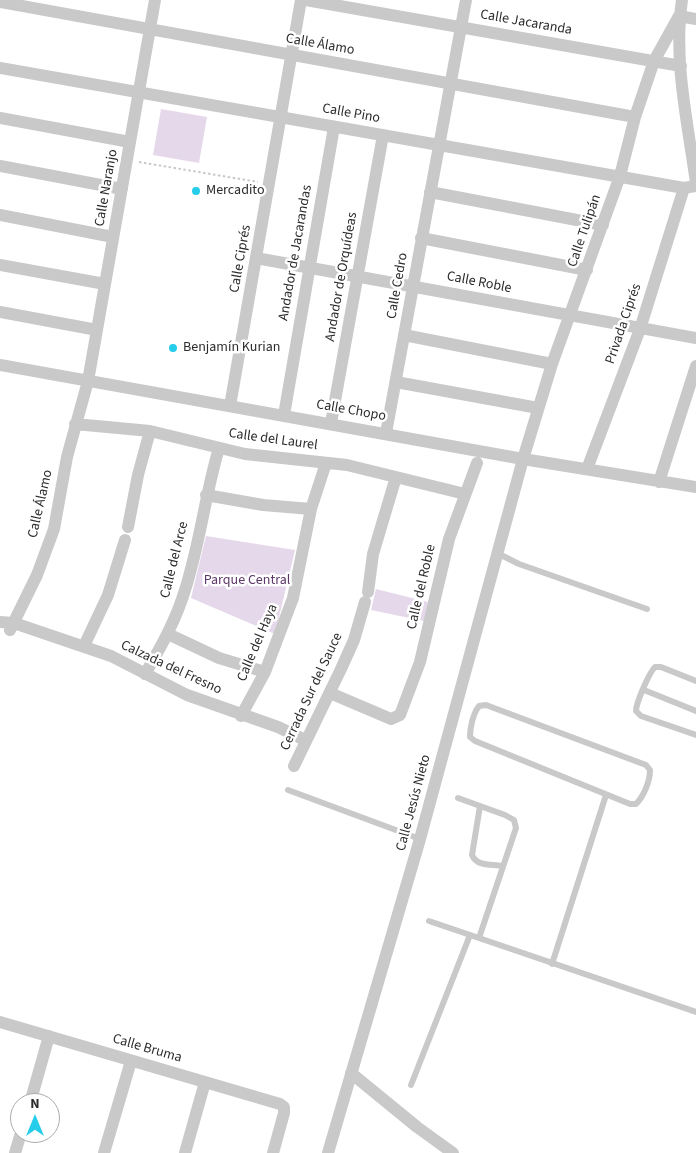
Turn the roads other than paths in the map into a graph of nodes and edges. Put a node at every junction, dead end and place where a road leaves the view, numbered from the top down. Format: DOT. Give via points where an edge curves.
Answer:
graph roads {
  1 [pos="154,0"];
  2 [pos="301,0"];
  3 [pos="306,0"];
  4 [pos="466,0"];
  5 [pos="682,0"];
  6 [pos="0,2"];
  7 [pos="679,16"];
  8 [pos="696,19"];
  9 [pos="461,27"];
  10 [pos="149,30"];
  11 [pos="292,56"];
  12 [pos="654,61"];
  13 [pos="681,66"];
  14 [pos="0,68"];
  15 [pos="450,84"];
  16 [pos="138,92"];
  17 [pos="635,117"];
  18 [pos="0,118"];
  19 [pos="282,118"];
  20 [pos="334,127"];
  21 [pos="384,135"];
  22 [pos="130,142"];
  23 [pos="438,145"];
  24 [pos="0,166"];
  25 [pos="620,176"];
  26 [pos="692,186"];
  27 [pos="122,189"];
  28 [pos="430,192"];
  29 [pos="0,215"];
  30 [pos="603,225"];
  31 [pos="113,237"];
  32 [pos="422,238"];
  33 [pos="256,258"];
  34 [pos="0,265"];
  35 [pos="309,268"];
  36 [pos="587,270"];
  37 [pos="358,276"];
  38 [pos="105,284"];
  39 [pos="413,286"];
  40 [pos="0,312"];
  41 [pos="571,316"];
  42 [pos="640,329"];
  43 [pos="97,330"];
  44 [pos="404,335"];
  45 [pos="696,338"];
  46 [pos="552,364"];
  47 [pos="0,365"];
  48 [pos="696,366"];
  49 [pos="88,381"];
  50 [pos="396,382"];
  51 [pos="230,406"];
  52 [pos="538,408"];
  53 [pos="284,415"];
  54 [pos="331,423"];
  55 [pos="75,424"];
  56 [pos="150,431"];
  57 [pos="386,433"];
  58 [pos="219,448"];
  59 [pos="523,459"];
  60 [pos="326,463"];
  61 [pos="477,463"];
  62 [pos="587,469"];
  63 [pos="396,477"];
  64 [pos="659,482"];
  65 [pos="696,486"];
  66 [pos="466,494"];
  67 [pos="206,495"];
  68 [pos="311,508"];
  69 [pos="128,527"];
  70 [pos="125,540"];
  71 [pos="497,552"];
  72 [pos="647,609"];
  73 [pos="9,627"];
  74 [pos="168,634"];
  75 [pos="84,646"];
  76 [pos="265,672"];
  77 [pos="145,674"];
  78 [pos="696,681"];
  79 [pos="644,690"];
  80 [pos="330,693"];
  81 [pos="696,711"];
  82 [pos="241,716"];
  83 [pos="696,735"];
  84 [pos="305,740"];
  85 [pos="294,766"];
  86 [pos="288,790"];
  87 [pos="606,795"];
  88 [pos="458,798"];
  89 [pos="480,806"];
  90 [pos="420,839"];
  91 [pos="502,866"];
  92 [pos="429,920"];
  93 [pos="470,935"];
  94 [pos="479,938"];
  95 [pos="552,964"];
  96 [pos="696,1012"];
  97 [pos="0,1022"];
  98 [pos="49,1036"];
  99 [pos="131,1060"];
  100 [pos="351,1073"];
  101 [pos="205,1082"];
  102 [pos="411,1086"];
  103 [pos="33,1093"];
  104 [pos="104,1153"];
  105 [pos="185,1153"];
  106 [pos="273,1153"];
  107 [pos="328,1153"];
  108 [pos="453,1153"];
  1 -- 10 [label="street, Calle Naranjo"];
  2 -- 11 [label="street, Calle Ciprés"];
  3 -- 9 [label="street, Calle Jacaranda"];
  4 -- 9 [label="street, Calle Cedro"];
  5 -- 7 [label="street"];
  6 -- 10 [label="street, Calle Álamo"];
  7 -- 8 [label="street"];
  7 -- 12 [label="street, Calle Tulipán"];
  7 -- 13 [label="street"];
  9 -- 12 [label="street, Calle Jacaranda"];
  9 -- 15 [label="street, Calle Cedro"];
  10 -- 11 [label="street, Calle Álamo"];
  10 -- 16 [label="street, Calle Naranjo"];
  11 -- 15 [label="street, Calle Álamo"];
  11 -- 19 [label="street, Calle Ciprés"];
  12 -- 13 [label="street, Calle Jacaranda"];
  12 -- 17 [label="street, Calle Tulipán"];
  13 -- 26 [label="street"];
  14 -- 16 [label="street, Calle Pino"];
  15 -- 17 [label="street, Calle Álamo"];
  15 -- 23 [label="street, Calle Cedro"];
  16 -- 19 [label="street, Calle Pino"];
  16 -- 22 [label="street, Calle Naranjo"];
  17 -- 25 [label="street, Calle Tulipán"];
  18 -- 22 [label="street"];
  19 -- 20 [label="street, Calle Pino"];
  19 -- 33 [label="street, Calle Ciprés"];
  20 -- 21 [label="street, Calle Pino"];
  20 -- 35 [label="street, Andador de Jacarandas"];
  21 -- 23 [label="street, Calle Pino"];
  21 -- 37 [label="street, Andador de Orquídeas"];
  22 -- 27 [label="street, Calle Naranjo"];
  23 -- 25 [label="street, Calle Pino"];
  23 -- 28 [label="street, Calle Cedro"];
  24 -- 27 [label="street"];
  25 -- 26 [label="street, Calle Pino"];
  25 -- 30 [label="street, Calle Tulipán"];
  26 -- 42 [label="street, Privada Ciprés"];
  27 -- 31 [label="street, Calle Naranjo"];
  28 -- 30 [label="street"];
  28 -- 32 [label="street, Calle Cedro"];
  29 -- 31 [label="street"];
  30 -- 36 [label="street, Calle Tulipán"];
  31 -- 38 [label="street, Calle Naranjo"];
  32 -- 36 [label="street"];
  32 -- 39 [label="street, Calle Cedro"];
  33 -- 35 [label="street, Calle Roble"];
  33 -- 51 [label="street, Calle Ciprés"];
  34 -- 38 [label="street"];
  35 -- 37 [label="street, Calle Roble"];
  35 -- 53 [label="street, Andador de Jacarandas"];
  36 -- 41 [label="street, Calle Tulipán"];
  37 -- 39 [label="street, Calle Roble"];
  37 -- 54 [label="street, Andador de Orquídeas"];
  38 -- 43 [label="street, Calle Naranjo"];
  39 -- 41 [label="street, Calle Roble"];
  39 -- 44 [label="street, Calle Cedro"];
  40 -- 43 [label="street"];
  41 -- 42 [label="street, Calle Roble"];
  41 -- 46 [label="street, Calle Tulipán"];
  42 -- 45 [label="street, Calle Roble"];
  42 -- 62 [label="street, Privada Ciprés"];
  43 -- 49 [label="street, Calle Naranjo"];
  44 -- 46 [label="street"];
  44 -- 50 [label="street, Calle Cedro"];
  46 -- 52 [label="street, Calle Tulipán"];
  47 -- 49 [label="street, Calle Chopo"];
  48 -- 64 [label="street"];
  49 -- 51 [label="street, Calle Chopo"];
  49 -- 55 [label="street, Calle Álamo"];
  50 -- 52 [label="street"];
  50 -- 57 [label="street, Calle Cedro"];
  51 -- 53 [label="street, Calle Chopo"];
  52 -- 59 [label="street, Calle Tulipán"];
  53 -- 54 [label="street, Calle Chopo"];
  54 -- 57 [label="street, Calle Chopo"];
  55 -- 56 [label="street, Calle del Laurel"];
  55 -- 73 [label="street, Calle Álamo" via="54,529 37,575"];
  56 -- 58 [label="street, Calle del Laurel"];
  56 -- 69 [label="street"];
  57 -- 59 [label="street, Calle Chopo"];
  58 -- 60 [label="street, Calle del Laurel"];
  58 -- 67 [label="street, Calle del Arce"];
  59 -- 62 [label="street, Calle Chopo"];
  59 -- 71 [label="street, Calle Jesús Nieto"];
  60 -- 63 [label="street, Calle del Laurel"];
  60 -- 68 [label="street, Calle del Haya"];
  61 -- 66 [label="street, Calle del Roble"];
  62 -- 64 [label="street, Calle Chopo"];
  63 -- 66 [label="street, Calle del Laurel"];
  63 -- 80 [label="street, Cerrada Sur del Sauce" via="375,546 354,640"];
  64 -- 65 [label="street, Calle Chopo"];
  66 -- 80 [label="street, Calle del Roble" via="448,539 420,662 400,715 391,719"];
  67 -- 68 [label="street" via="264,505"];
  67 -- 74 [label="street, Calle del Arce" via="186,590"];
  68 -- 76 [label="street, Calle del Haya" via="293,598"];
  70 -- 75 [label="street" via="108,595"];
  71 -- 72 [label="lane" via="519,564"];
  71 -- 90 [label="street, Calle Jesús Nieto"];
  73 -- 75 [label="street, Calzada del Fresno"];
  74 -- 76 [label="street" via="219,658"];
  74 -- 77 [label="street, Calle del Arce"];
  75 -- 77 [label="street, Calzada del Fresno"];
  76 -- 82 [label="street, Calle del Haya"];
  77 -- 82 [label="street, Calzada del Fresno"];
  78 -- 79 [label="lane" via="655,667 650,671"];
  79 -- 81 [label="lane"];
  79 -- 83 [label="lane" via="636,705 641,716"];
  80 -- 84 [label="street, Cerrada Sur del Sauce"];
  82 -- 84 [label="street, Calzada del Fresno" via="278,727"];
  84 -- 85 [label="street, Cerrada Sur del Sauce"];
  86 -- 90 [label="lane"];
  87 -- 87 [label="lane" via="636,804 647,784 650,770 646,765 486,705 475,711 470,732 475,741"];
  87 -- 95 [label="lane"];
  88 -- 89 [label="lane"];
  89 -- 91 [label="lane" via="472,855 479,863"];
  89 -- 91 [label="lane" via="514,820 516,828"];
  90 -- 100 [label="street, Calle Jesús Nieto"];
  91 -- 94 [label="lane"];
  92 -- 93 [label="lane"];
  93 -- 94 [label="lane"];
  93 -- 102 [label="lane"];
  94 -- 95 [label="lane"];
  95 -- 96 [label="lane"];
  97 -- 98 [label="street, Calle Bruma"];
  98 -- 99 [label="street, Calle Bruma"];
  98 -- 103 [label="street"];
  99 -- 101 [label="street, Calle Bruma"];
  99 -- 104 [label="street"];
  100 -- 107 [label="street, Calle Jesús Nieto"];
  100 -- 108 [label="street"];
  101 -- 105 [label="street"];
  101 -- 106 [label="street, Calle Bruma" via="284,1107"];
}
